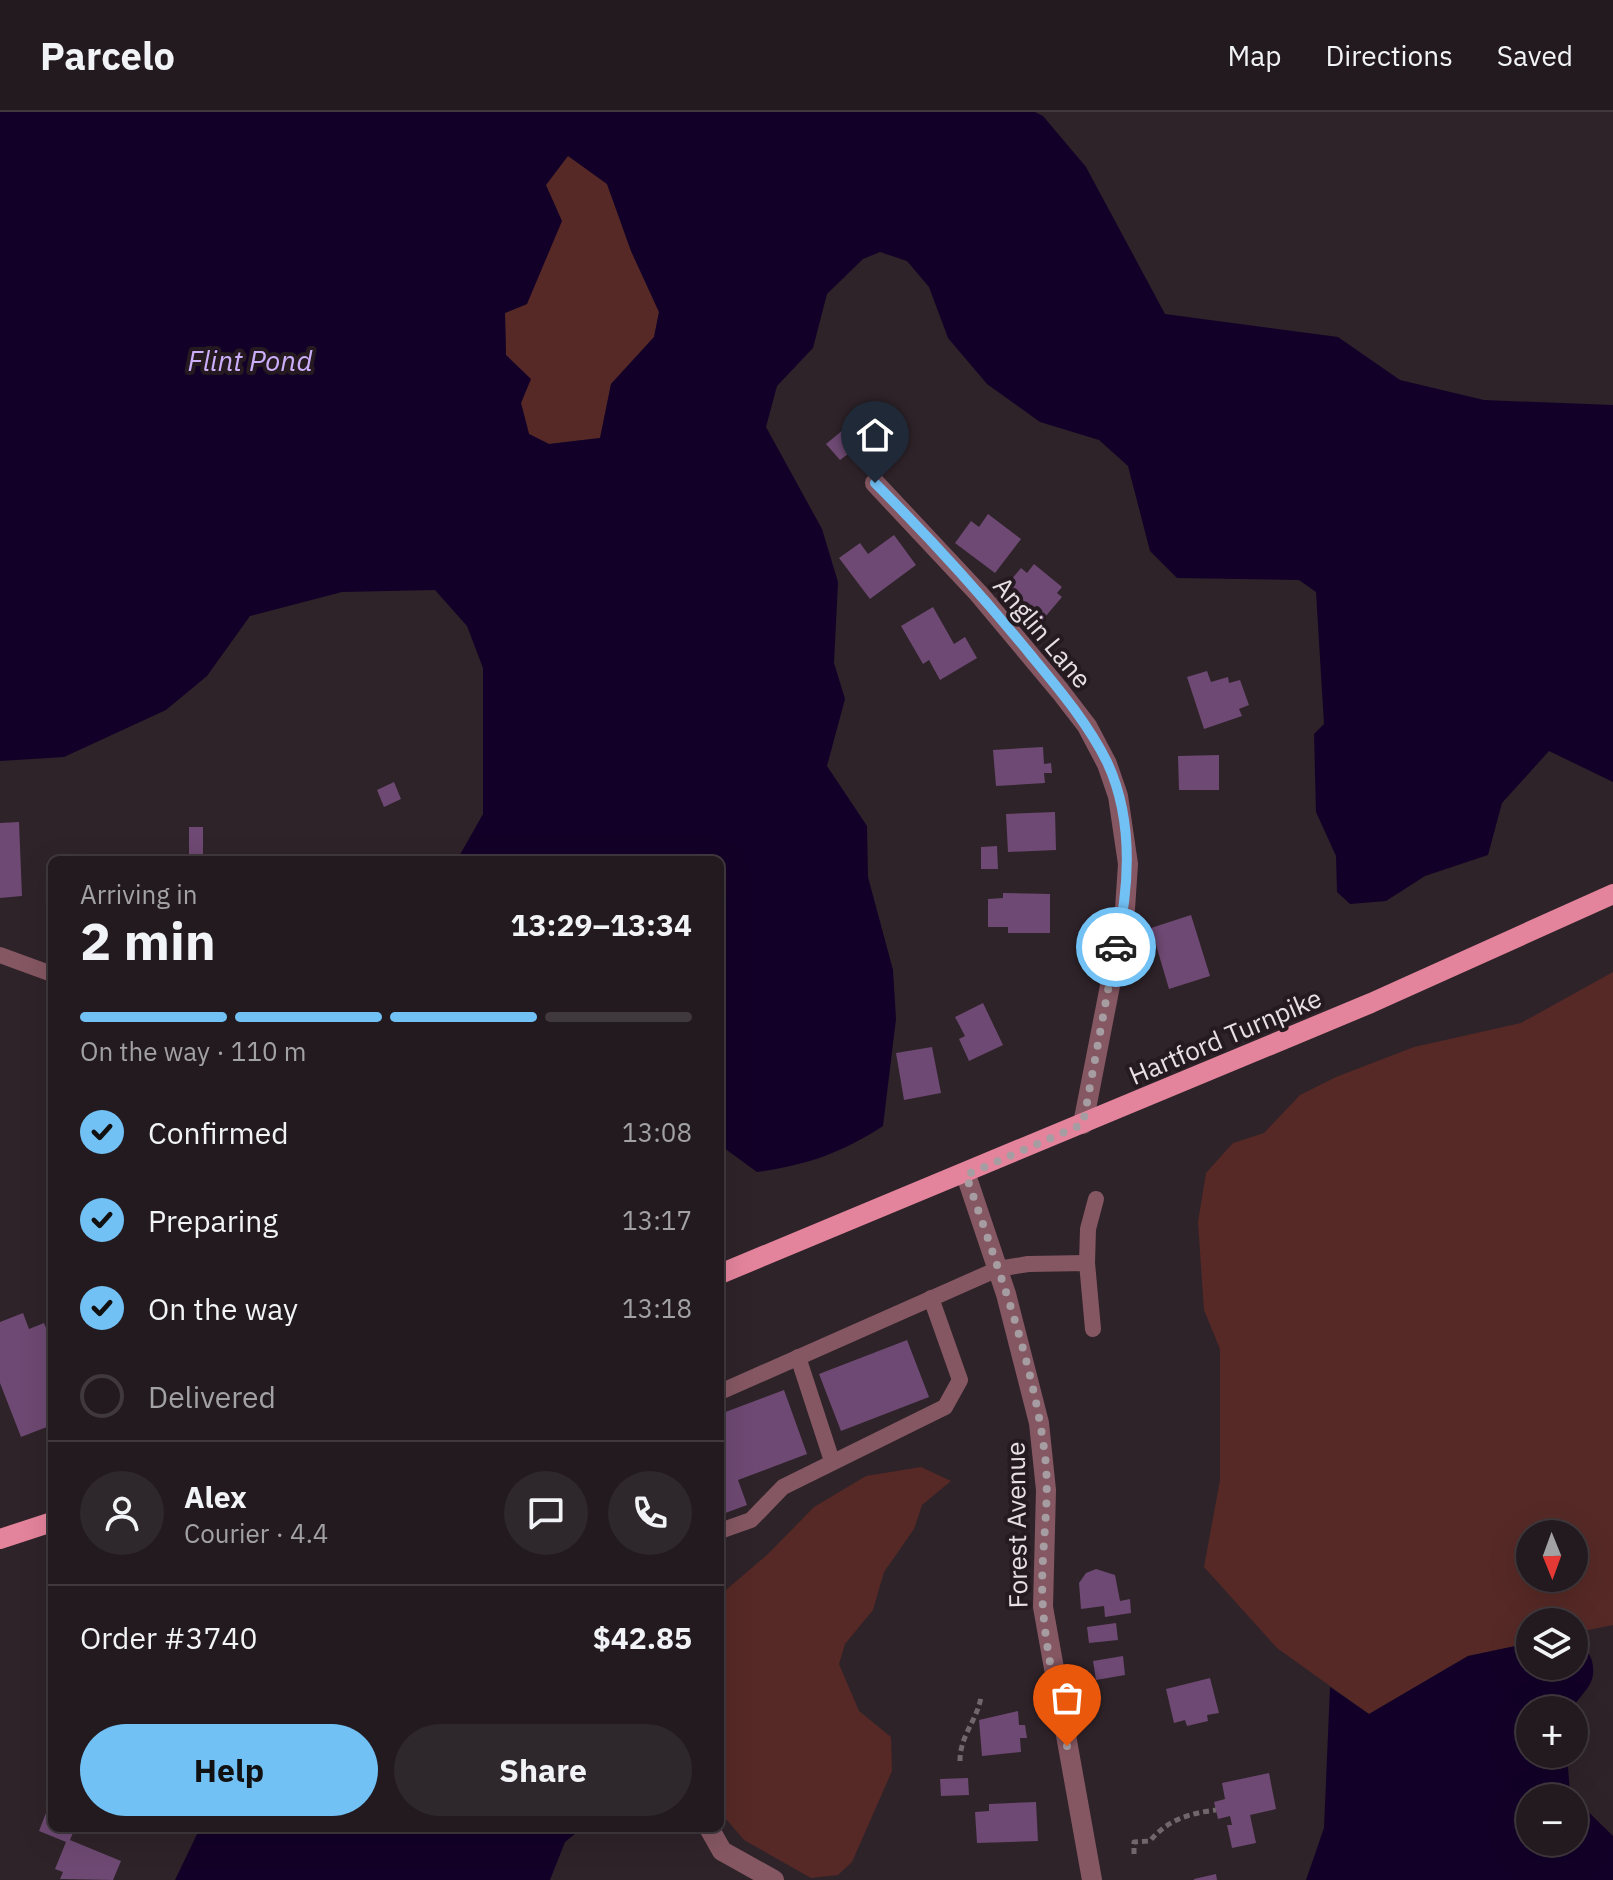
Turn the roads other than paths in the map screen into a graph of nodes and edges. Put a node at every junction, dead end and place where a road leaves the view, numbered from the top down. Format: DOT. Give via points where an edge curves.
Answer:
graph roads {
  1 [pos="875,483"];
  2 [pos="1613,894"];
  3 [pos="0,955"];
  4 [pos="48,973"];
  5 [pos="1083,1124"];
  6 [pos="966,1175"];
  7 [pos="1096,1199"];
  8 [pos="1087,1263"];
  9 [pos="998,1269"];
  10 [pos="724,1272"];
  11 [pos="931,1298"];
  12 [pos="1093,1329"];
  13 [pos="798,1357"];
  14 [pos="724,1390"];
  15 [pos="832,1461"];
  16 [pos="48,1523"];
  17 [pos="724,1530"];
  18 [pos="0,1539"];
  19 [pos="711,1832"];
  20 [pos="774,1880"];
  21 [pos="1092,1880"];
  1 -- 5 [label="street, Anglin Lane" via="1060,691 1087,726 1118,796 1128,864 1125,909"];
  2 -- 5 [label="main road, Hartford Turnpike"];
  3 -- 4 [label="lane"];
  5 -- 6 [label="main road, Hartford Turnpike"];
  6 -- 9 [label="street, Forest Avenue"];
  6 -- 10 [label="main road, Hartford Turnpike"];
  7 -- 8 [label="lane"];
  8 -- 9 [label="lane"];
  8 -- 12 [label="lane"];
  9 -- 11 [label="lane"];
  9 -- 21 [label="street, Forest Avenue" via="1045,1458 1043,1607"];
  11 -- 13 [label="lane"];
  11 -- 15 [label="lane" via="960,1380 945,1407"];
  13 -- 14 [label="lane"];
  13 -- 15 [label="lane"];
  15 -- 17 [label="lane" via="783,1487 751,1520"];
  16 -- 18 [label="main road"];
  19 -- 20 [label="street" via="722,1851"];
}
